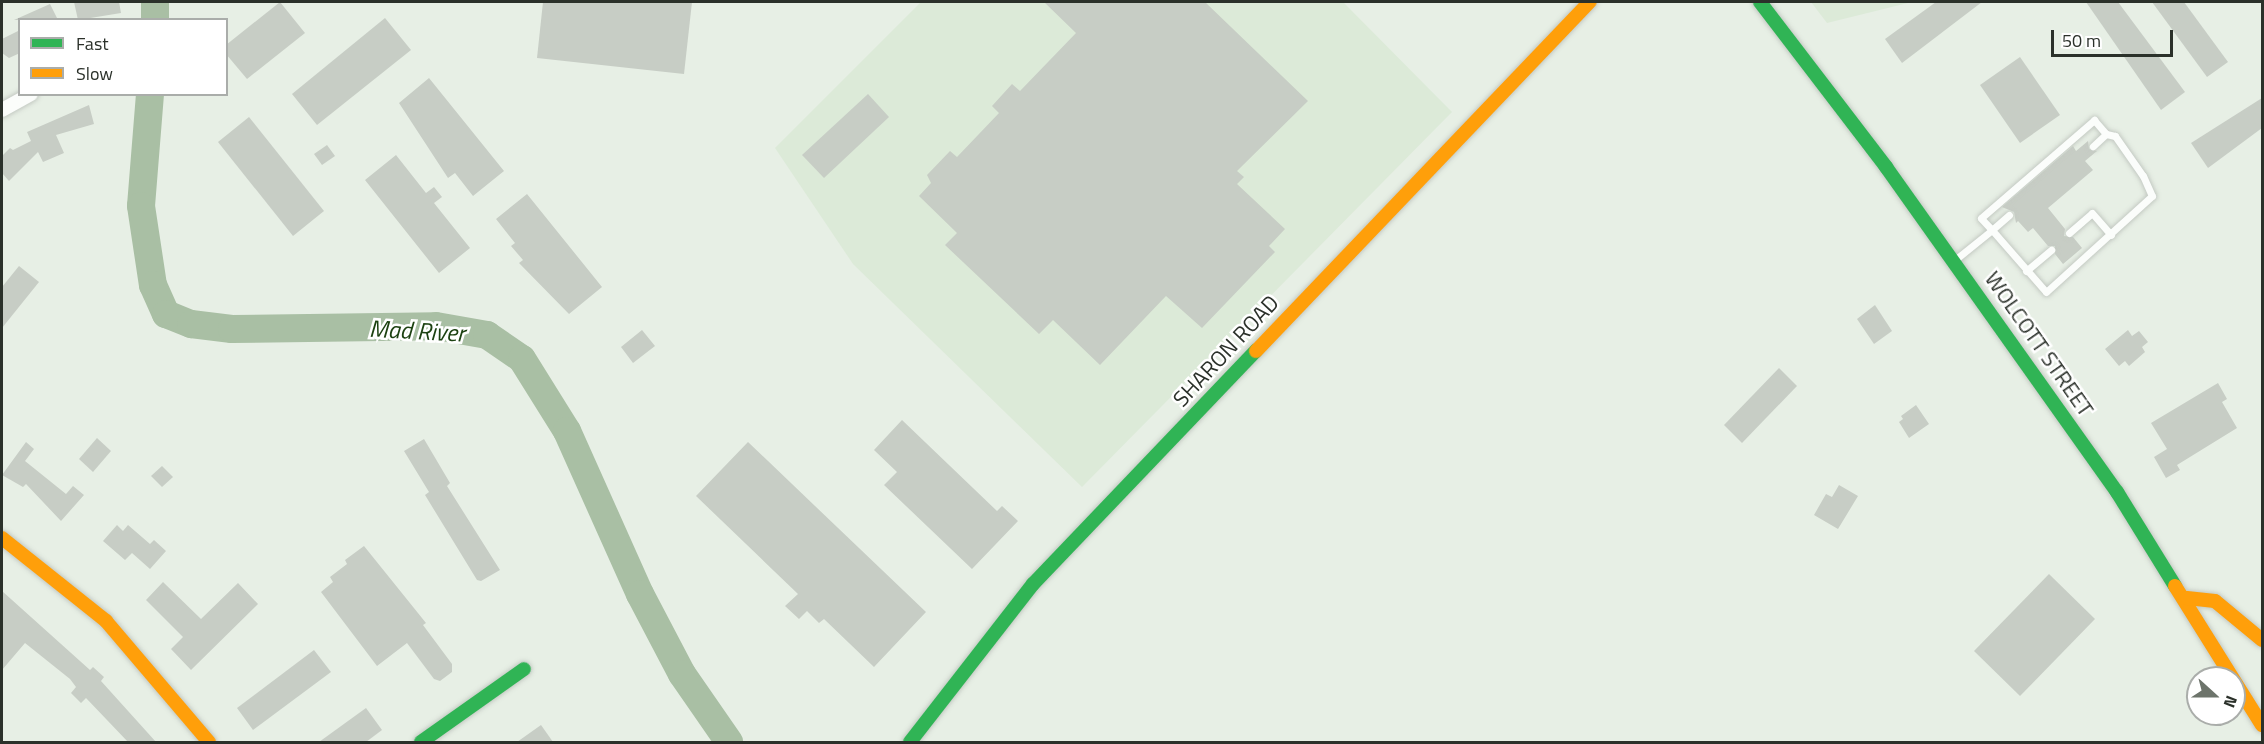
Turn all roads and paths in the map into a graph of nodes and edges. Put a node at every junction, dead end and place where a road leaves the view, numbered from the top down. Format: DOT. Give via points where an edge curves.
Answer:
graph roads {
  1 [pos="1590,2"];
  2 [pos="1760,2"];
  3 [pos="27,96"];
  4 [pos="2,110"];
  5 [pos="2106,134"];
  6 [pos="2093,146"];
  7 [pos="2009,215"];
  8 [pos="1992,230"];
  9 [pos="2069,233"];
  10 [pos="2111,235"];
  11 [pos="2051,250"];
  12 [pos="1954,261"];
  13 [pos="2026,271"];
  14 [pos="2,538"];
  15 [pos="2187,598"];
  16 [pos="2262,640"];
  17 [pos="524,669"];
  18 [pos="2262,725"];
  19 [pos="209,742"];
  20 [pos="421,742"];
  21 [pos="910,742"];
  1 -- 21 [label="street, SHARON ROAD" via="1033,584"];
  2 -- 12 [label="street, WOLCOTT STREET"];
  3 -- 4 [label="street"];
  5 -- 6 [label="lane"];
  5 -- 8 [label="lane" via="2094,120 1981,218"];
  5 -- 10 [label="lane" via="2118,139 2152,196"];
  7 -- 8 [label="lane"];
  8 -- 12 [label="lane"];
  8 -- 13 [label="lane"];
  9 -- 10 [label="lane" via="2092,213"];
  10 -- 13 [label="lane" via="2046,292"];
  11 -- 13 [label="lane"];
  12 -- 15 [label="street, WOLCOTT STREET" via="2108,478"];
  14 -- 19 [label="street" via="106,621"];
  15 -- 16 [label="street" via="2215,601"];
  15 -- 18 [label="street, WOLCOTT STREET"];
  17 -- 20 [label="street"];
}
